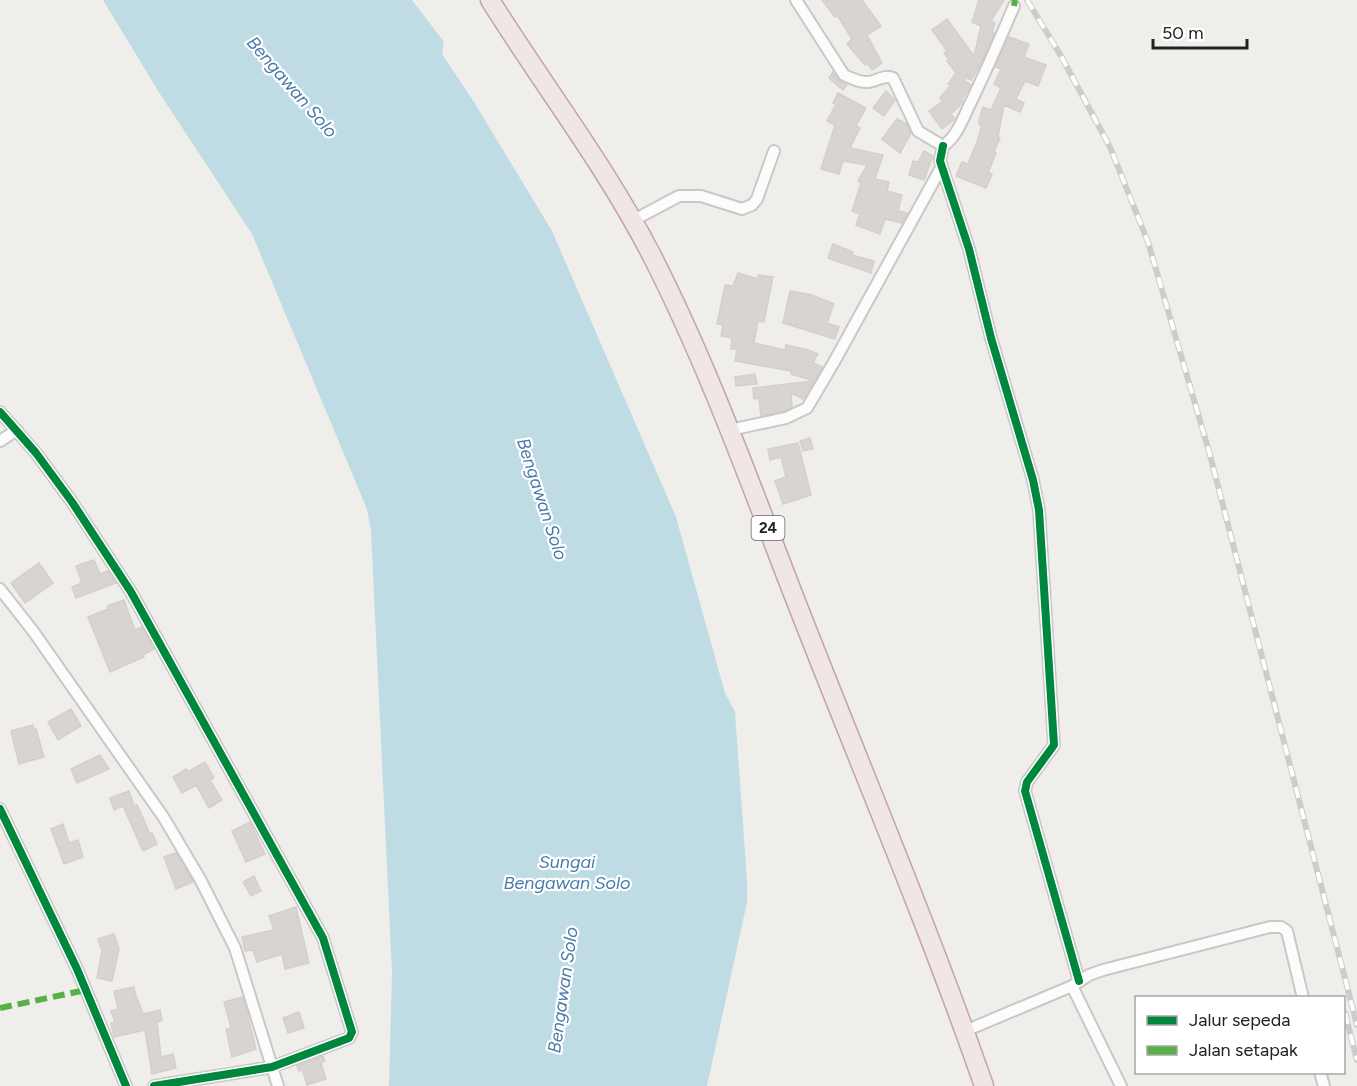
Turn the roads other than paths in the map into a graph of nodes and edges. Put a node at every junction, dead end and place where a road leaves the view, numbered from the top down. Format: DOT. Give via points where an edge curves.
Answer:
graph roads {
  1 [pos="490,0"];
  2 [pos="796,0"];
  3 [pos="1014,6"];
  4 [pos="943,146"];
  5 [pos="774,151"];
  6 [pos="942,166"];
  7 [pos="632,221"];
  8 [pos="0,412"];
  9 [pos="17,430"];
  10 [pos="730,430"];
  11 [pos="0,441"];
  12 [pos="0,589"];
  13 [pos="0,809"];
  14 [pos="1076,983"];
  15 [pos="1303,996"];
  16 [pos="965,1031"];
  17 [pos="272,1067"];
  18 [pos="126,1086"];
  19 [pos="154,1086"];
  20 [pos="278,1086"];
  21 [pos="984,1086"];
  22 [pos="1121,1086"];
  1 -- 7 [label="highway, 24"];
  2 -- 4 [label="street" via="844,75 869,82 885,76 893,78 918,131"];
  3 -- 4 [label="street" via="962,120 950,142"];
  4 -- 6 [label="street"];
  5 -- 7 [label="street" via="752,205 742,209 701,196 679,196"];
  6 -- 10 [label="street" via="807,408 786,418"];
  6 -- 14 [label="street" via="969,249 1039,510 1054,745 1027,782 1025,791"];
  7 -- 10 [label="highway, 24" via="667,287"];
  8 -- 9 [label="street"];
  9 -- 11 [label="street"];
  9 -- 17 [label="street" via="72,502 131,592 322,938 352,1035"];
  10 -- 16 [label="highway, 24"];
  12 -- 17 [label="street" via="164,818 200,879 235,948"];
  13 -- 18 [label="street" via="77,969"];
  14 -- 15 [label="street" via="1103,970 1276,927 1285,928 1289,935"];
  14 -- 16 [label="street"];
  14 -- 22 [label="street"];
  16 -- 21 [label="highway, 24"];
  17 -- 19 [label="street"];
  17 -- 20 [label="street"];
}
